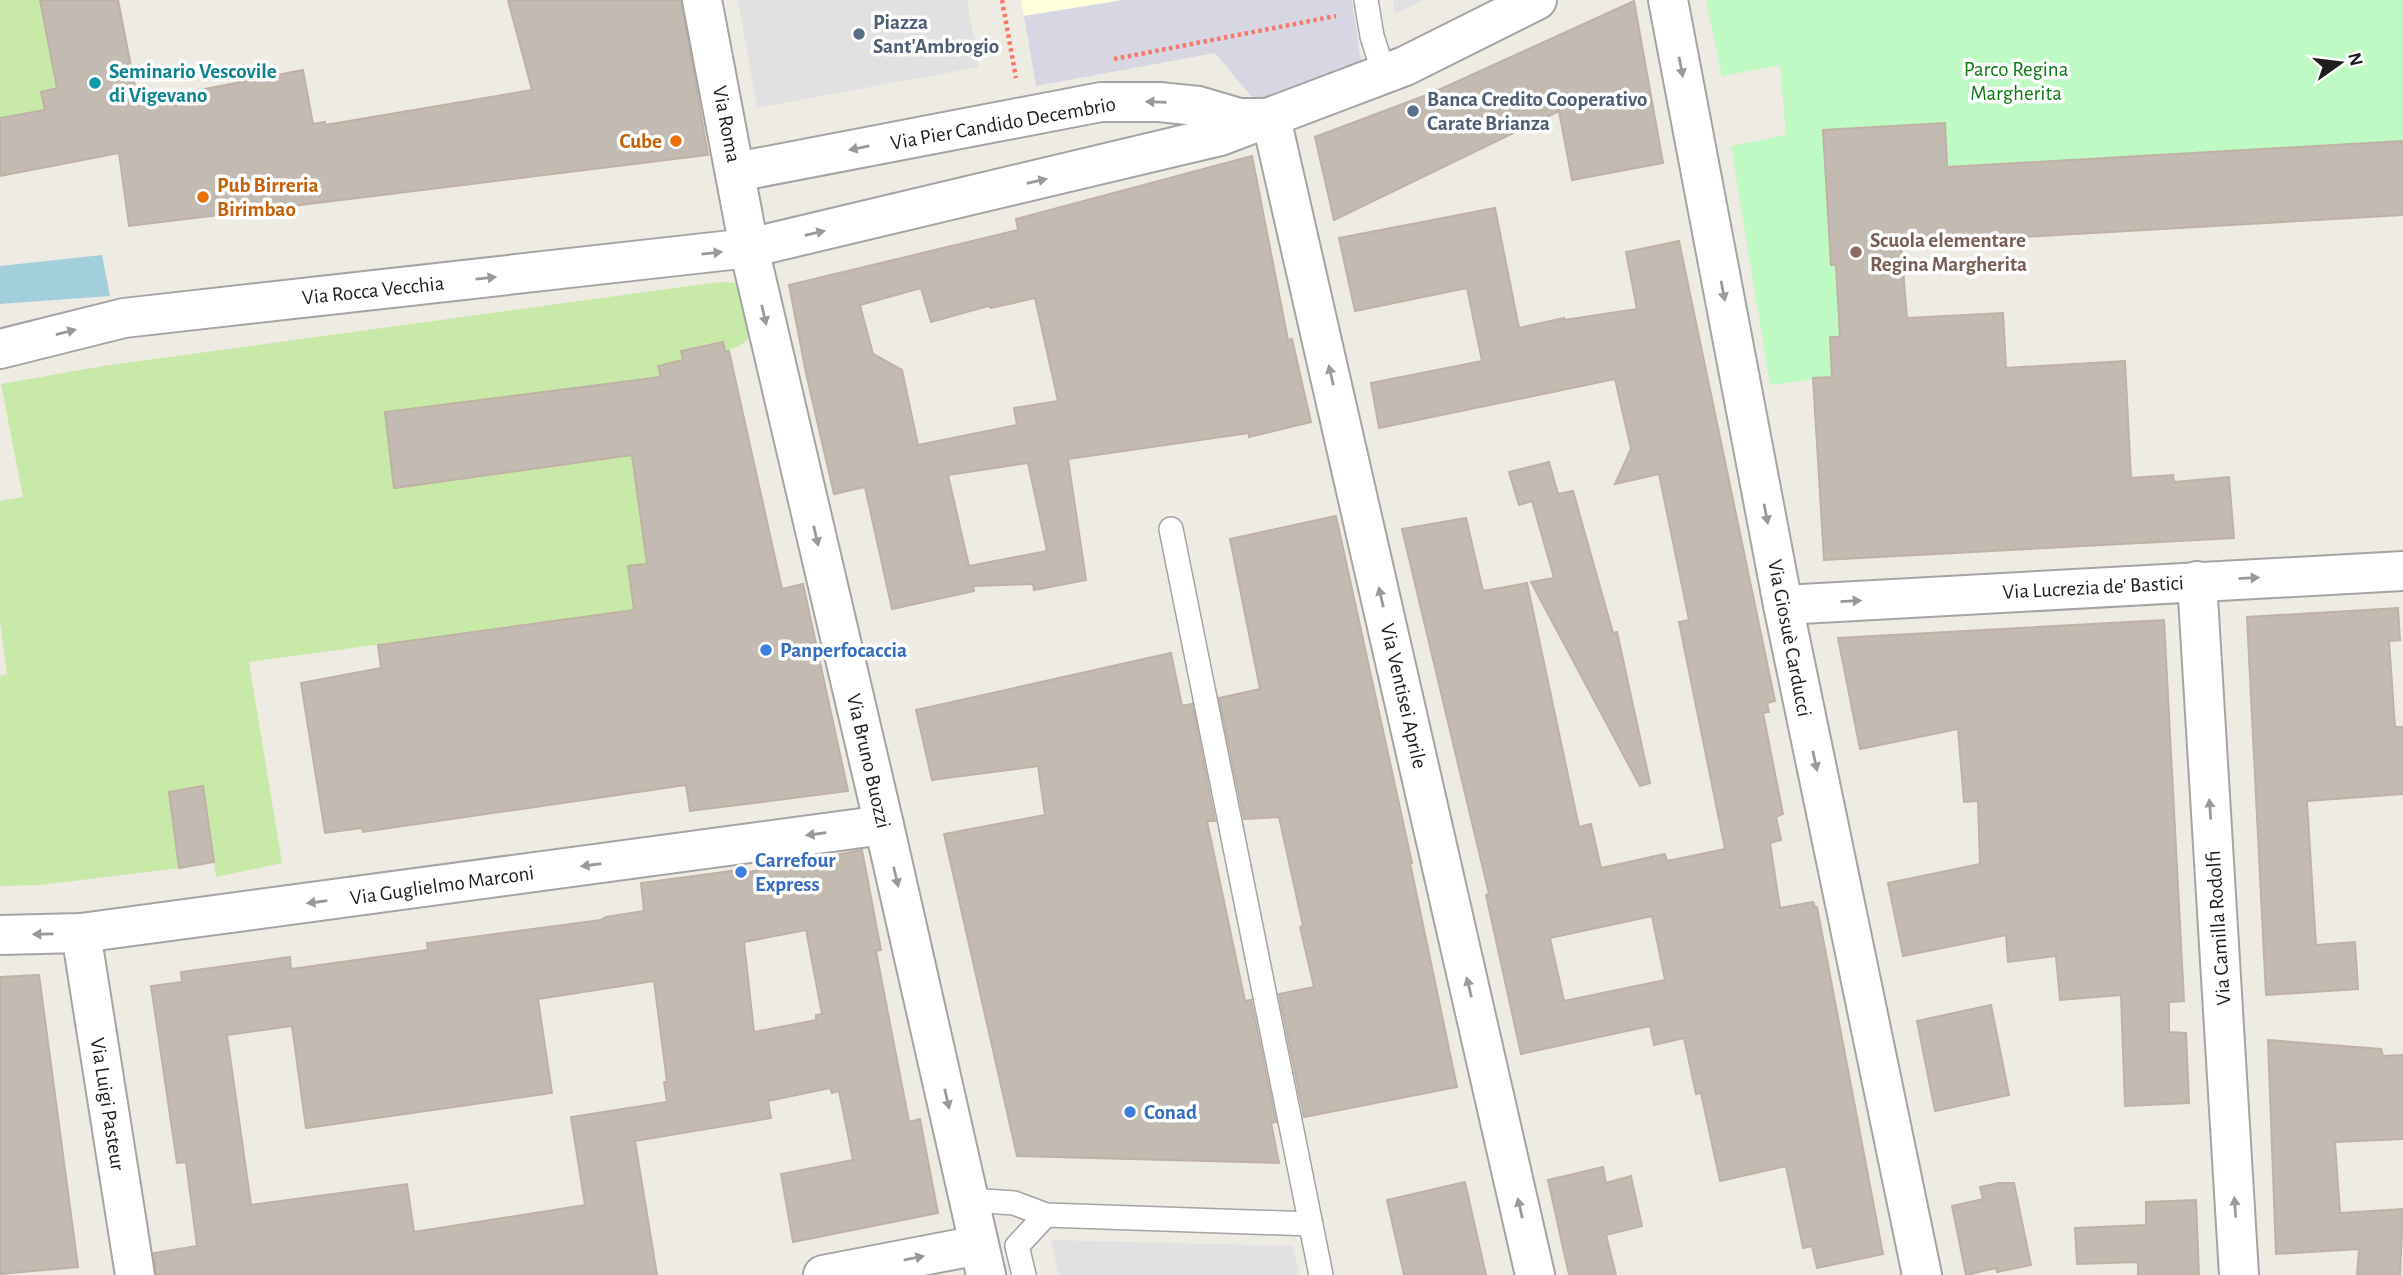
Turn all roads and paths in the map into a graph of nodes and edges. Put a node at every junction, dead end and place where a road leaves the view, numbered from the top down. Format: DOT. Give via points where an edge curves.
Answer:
graph roads {
  1 [pos="702,0"];
  2 [pos="1366,0"];
  3 [pos="1537,0"];
  4 [pos="1668,0"];
  5 [pos="1384,74"];
  6 [pos="1199,106"];
  7 [pos="1271,118"];
  8 [pos="1197,143"];
  9 [pos="736,172"];
  10 [pos="749,248"];
  11 [pos="0,349"];
  12 [pos="1171,529"];
  13 [pos="2403,570"];
  14 [pos="2197,581"];
  15 [pos="1783,605"];
  16 [pos="884,825"];
  17 [pos="81,933"];
  18 [pos="0,936"];
  19 [pos="970,1200"];
  20 [pos="1046,1215"];
  21 [pos="1311,1223"];
  22 [pos="983,1260"];
  23 [pos="135,1275"];
  24 [pos="823,1275"];
  25 [pos="1024,1275"];
  26 [pos="1321,1275"];
  27 [pos="1535,1275"];
  28 [pos="1922,1275"];
  29 [pos="2239,1275"];
  1 -- 9 [label="street, Via Roma"];
  2 -- 5 [label="lane"];
  3 -- 5 [label="street, Via Pier Candido Decembrio"];
  4 -- 15 [label="street, Via Giosuè Carducci, one-way"];
  5 -- 7 [label="street, Via Pier Candido Decembrio"];
  6 -- 7 [label="street, Via Pier Candido Decembrio" via="1239,118"];
  6 -- 8 [label="lane" via="1216,120 1215,130"];
  6 -- 9 [label="street, Via Pier Candido Decembrio, one-way" via="1101,102"];
  7 -- 8 [label="street, Via Pier Candido Decembrio"];
  27 -- 7 [label="street, Via Ventisei Aprile, one-way"];
  10 -- 8 [label="street, Via Pier Candido Decembrio, one-way"];
  9 -- 10 [label="street, Via Roma"];
  11 -- 10 [label="street, Via Rocca Vecchia, one-way" via="124,318"];
  10 -- 16 [label="street, Via Bruno Buozzi, one-way"];
  12 -- 21 [label="lane"];
  14 -- 13 [label="street, Via Lucrezia de' Bastici, one-way"];
  15 -- 14 [label="street, Via Lucrezia de' Bastici, one-way"];
  29 -- 14 [label="street, Via Camilla Rodolfi, one-way"];
  15 -- 28 [label="street, Via Giosuè Carducci, one-way"];
  16 -- 17 [label="street, Via Guglielmo Marconi, one-way"];
  16 -- 19 [label="street, Via Bruno Buozzi, one-way"];
  17 -- 18 [label="street, Via Guglielmo Marconi, one-way"];
  17 -- 23 [label="street, Via Luigi Pasteur"];
  19 -- 20 [label="lane" via="1014,1203"];
  19 -- 22 [label="street, Via Bruno Buozzi"];
  20 -- 21 [label="lane"];
  20 -- 25 [label="lane" via="1017,1246"];
  21 -- 26 [label="lane"];
  24 -- 22 [label="street, one-way"];
}
